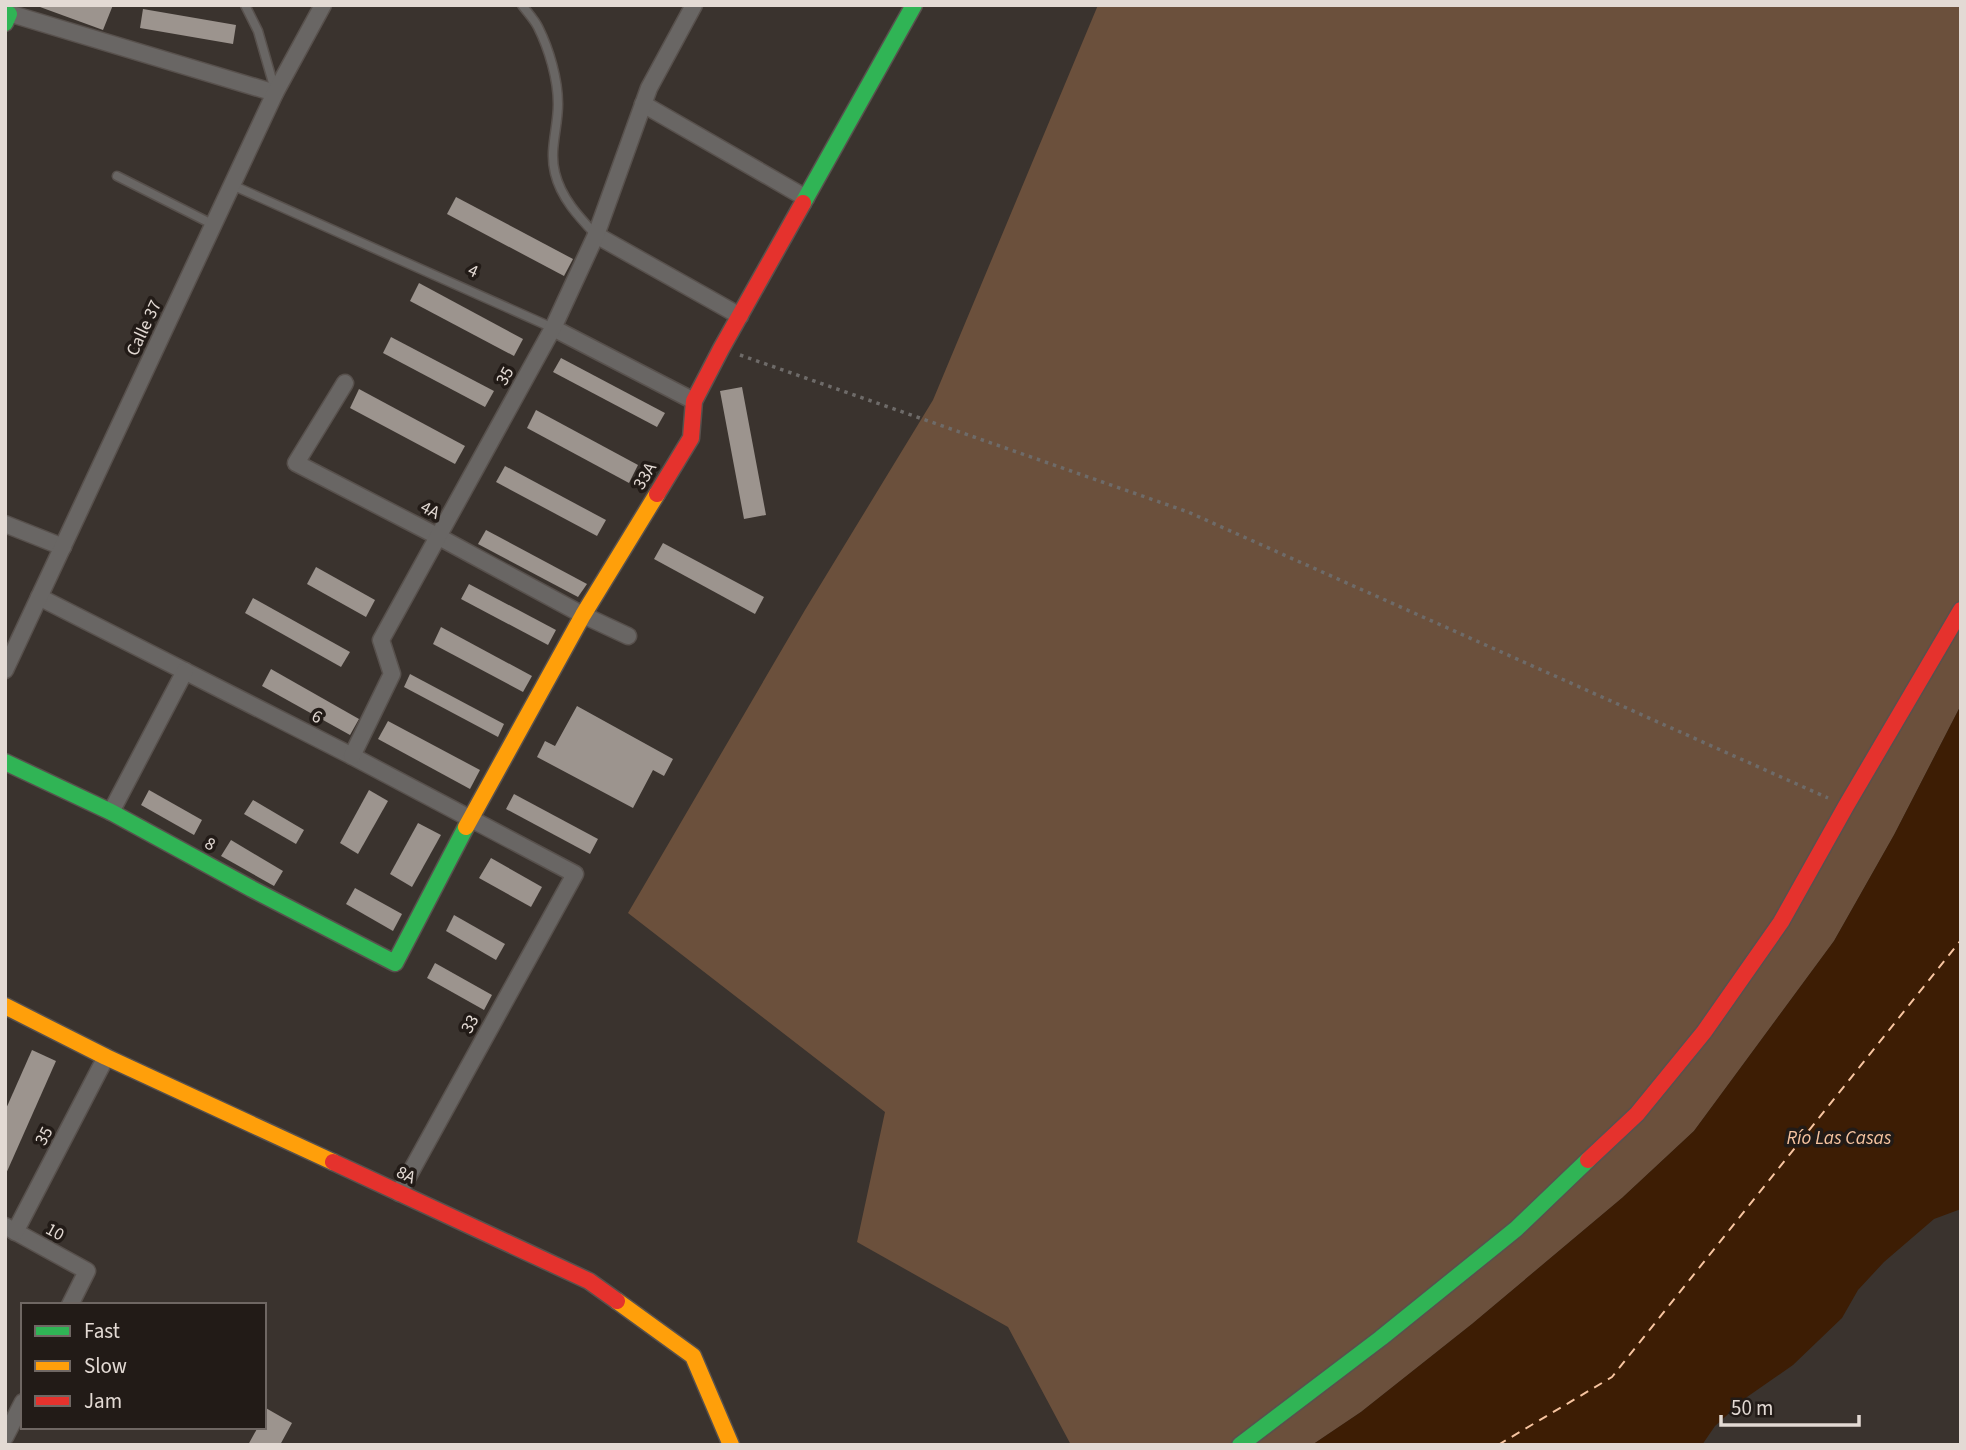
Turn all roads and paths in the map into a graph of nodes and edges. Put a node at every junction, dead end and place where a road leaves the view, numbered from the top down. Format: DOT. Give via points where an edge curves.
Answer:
graph roads {
  1 [pos="245,5"];
  2 [pos="323,5"];
  3 [pos="522,5"];
  4 [pos="694,5"];
  5 [pos="914,5"];
  6 [pos="7,16"];
  7 [pos="275,93"];
  8 [pos="643,104"];
  9 [pos="117,176"];
  10 [pos="232,185"];
  11 [pos="806,198"];
  12 [pos="214,225"];
  13 [pos="596,235"];
  14 [pos="740,316"];
  15 [pos="553,328"];
  16 [pos="722,349"];
  17 [pos="345,383"];
  18 [pos="694,401"];
  19 [pos="5,524"];
  20 [pos="439,537"];
  21 [pos="63,548"];
  22 [pos="39,597"];
  23 [pos="1961,610"];
  24 [pos="583,615"];
  25 [pos="628,636"];
  26 [pos="5,670"];
  27 [pos="185,671"];
  28 [pos="352,756"];
  29 [pos="5,762"];
  30 [pos="1846,806"];
  31 [pos="111,812"];
  32 [pos="471,818"];
  33 [pos="575,874"];
  34 [pos="395,963"];
  35 [pos="5,1006"];
  36 [pos="106,1057"];
  37 [pos="399,1193"];
  38 [pos="10,1229"];
  39 [pos="71,1303"];
  40 [pos="21,1406"];
  41 [pos="5,1437"];
  42 [pos="731,1445"];
  43 [pos="1240,1445"];
  1 -- 7 [label="lane" via="258,31"];
  2 -- 7 [label="street, Calle 37"];
  3 -- 13 [label="lane" via="537,25 555,81 555,174 568,202"];
  4 -- 8 [label="street, 35"];
  5 -- 11 [label="street, 33A"];
  6 -- 7 [label="street"];
  7 -- 10 [label="street, Calle 37"];
  8 -- 11 [label="street"];
  8 -- 13 [label="street, 35"];
  9 -- 12 [label="lane"];
  10 -- 12 [label="street, Calle 37"];
  10 -- 15 [label="lane, 4"];
  11 -- 14 [label="street, 33A"];
  12 -- 21 [label="street, Calle 37"];
  13 -- 14 [label="street"];
  13 -- 15 [label="street, 35"];
  14 -- 16 [label="street, 33A"];
  15 -- 18 [label="street, 4"];
  15 -- 20 [label="street, 35"];
  16 -- 18 [label="street, 33A"];
  16 -- 30 [label="path" via="1188,512"];
  17 -- 20 [label="street, 4A" via="296,463"];
  18 -- 24 [label="street, 33A" via="691,438"];
  19 -- 21 [label="street"];
  20 -- 24 [label="street, 4A"];
  20 -- 28 [label="street, 35" via="381,640 392,674"];
  21 -- 22 [label="street, Calle 37"];
  22 -- 26 [label="street, Calle 37"];
  22 -- 27 [label="street, 6"];
  23 -- 30 [label="street"];
  24 -- 25 [label="street, 4A"];
  24 -- 32 [label="street, 33A"];
  27 -- 28 [label="street, 6"];
  27 -- 31 [label="street"];
  28 -- 32 [label="street, 6"];
  29 -- 31 [label="street, 8"];
  30 -- 43 [label="street" via="1781,922 1704,1032 1637,1114 1516,1230"];
  31 -- 34 [label="street, 8"];
  32 -- 33 [label="street, 6"];
  32 -- 34 [label="street, 33A"];
  33 -- 37 [label="street, 33"];
  35 -- 36 [label="street, 8A"];
  36 -- 37 [label="street, 8A"];
  36 -- 38 [label="street, 35"];
  37 -- 42 [label="street, 8A" via="589,1281 692,1356"];
  38 -- 39 [label="street, 10" via="87,1271"];
  40 -- 41 [label="street"];
}
